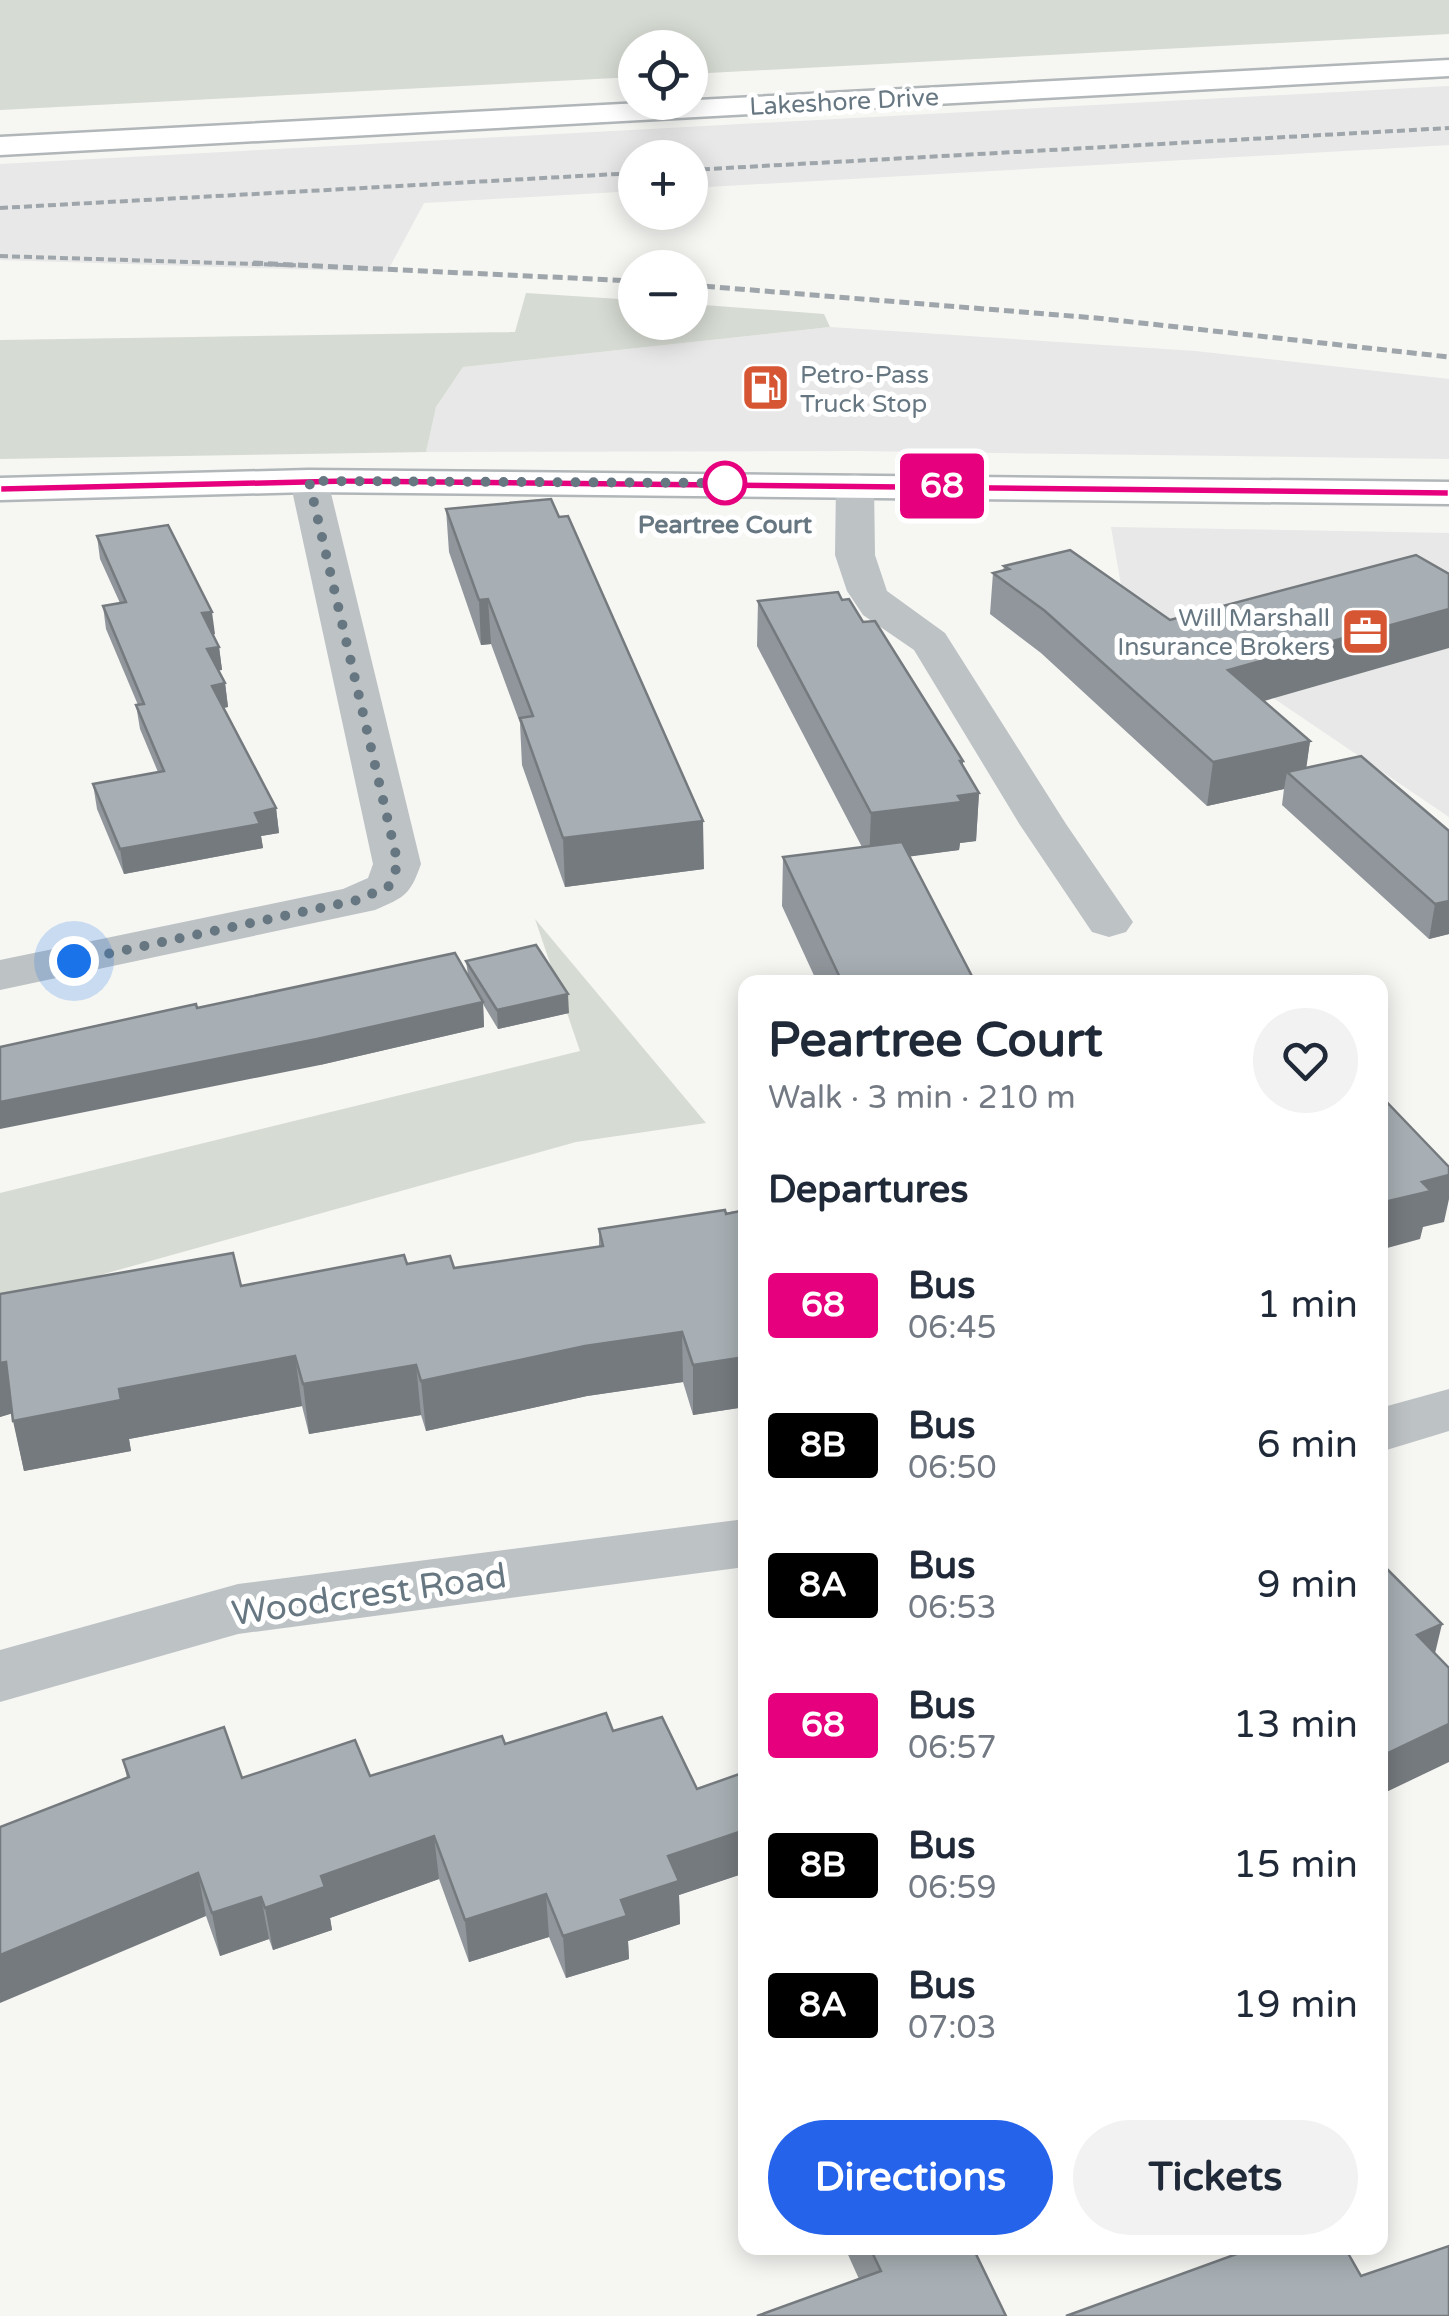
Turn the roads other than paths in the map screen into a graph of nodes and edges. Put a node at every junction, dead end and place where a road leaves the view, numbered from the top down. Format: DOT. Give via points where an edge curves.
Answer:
graph roads {
  1 [pos="1449,54"];
  2 [pos="1449,68"];
  3 [pos="708,92"];
  4 [pos="618,97"];
  5 [pos="0,128"];
  6 [pos="0,146"];
  7 [pos="309,481"];
  8 [pos="855,485"];
  9 [pos="0,489"];
  10 [pos="1449,493"];
  11 [pos="1108,922"];
  12 [pos="0,975"];
  13 [pos="1449,1410"];
  14 [pos="1388,1428"];
  15 [pos="738,1543"];
  16 [pos="0,1676"];
  1 -- 3 [label="main road, Lakeshore Drive"];
  2 -- 6 [label="main road, Lakeshore Drive"];
  4 -- 5 [label="main road"];
  7 -- 8 [label="main road"];
  7 -- 9 [label="main road"];
  7 -- 12 [label="street" via="398,864 389,886 358,900 184,940"];
  8 -- 10 [label="main road"];
  8 -- 11 [label="street" via="855,555 866,592 930,642"];
  13 -- 14 [label="street"];
  15 -- 16 [label="street, Woodcrest Road" via="238,1609"];
}
